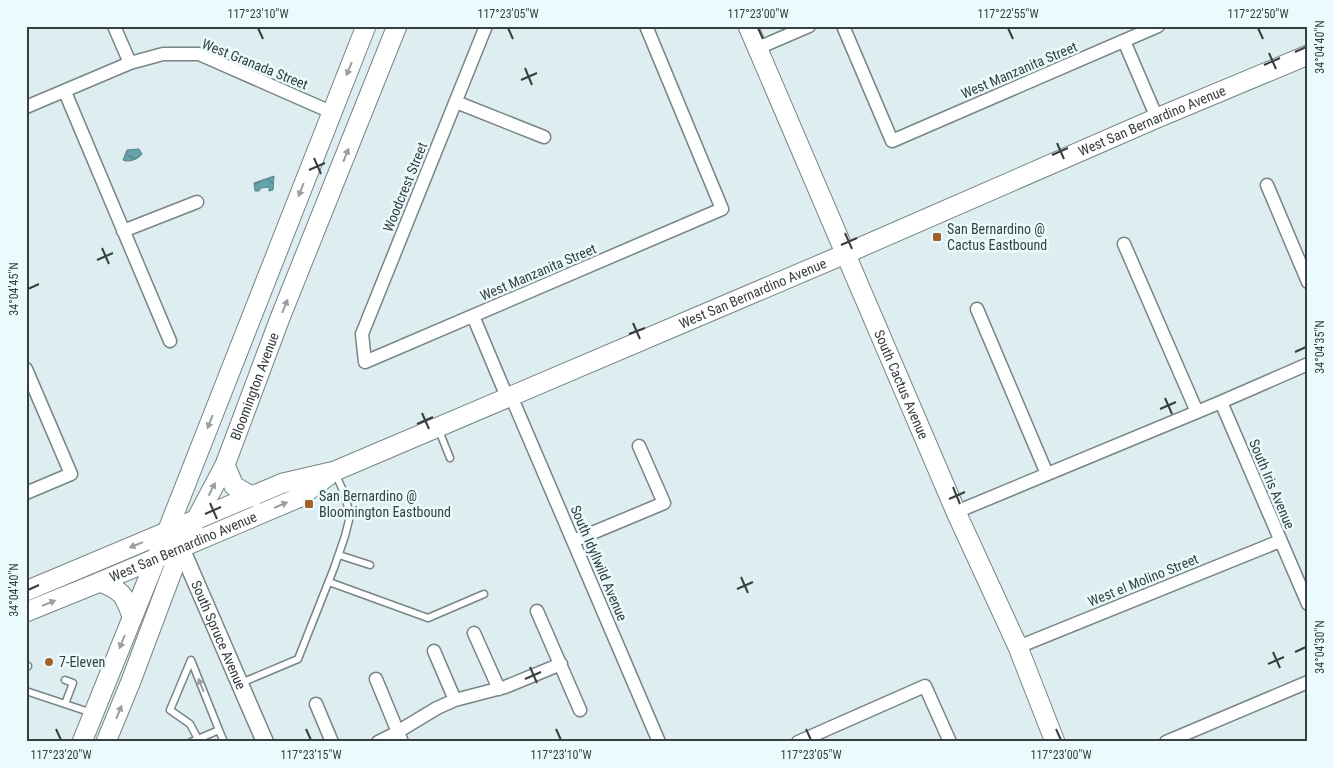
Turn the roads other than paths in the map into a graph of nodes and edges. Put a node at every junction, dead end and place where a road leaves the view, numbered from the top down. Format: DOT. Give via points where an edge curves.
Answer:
graph roads {
  1 [pos="114,26"];
  2 [pos="366,26"];
  3 [pos="397,26"];
  4 [pos="486,26"];
  5 [pos="646,26"];
  6 [pos="748,26"];
  7 [pos="809,26"];
  8 [pos="844,26"];
  9 [pos="1158,26"];
  10 [pos="1124,41"];
  11 [pos="758,48"];
  12 [pos="1308,55"];
  13 [pos="130,63"];
  14 [pos="65,92"];
  15 [pos="456,102"];
  16 [pos="26,107"];
  17 [pos="331,112"];
  18 [pos="1157,118"];
  19 [pos="544,137"];
  20 [pos="1267,185"];
  21 [pos="197,202"];
  22 [pos="123,231"];
  23 [pos="1124,244"];
  24 [pos="845,254"];
  25 [pos="1308,282"];
  26 [pos="977,309"];
  27 [pos="473,316"];
  28 [pos="170,341"];
  29 [pos="364,362"];
  30 [pos="1308,364"];
  31 [pos="26,369"];
  32 [pos="509,397"];
  33 [pos="1221,402"];
  34 [pos="1197,412"];
  35 [pos="437,427"];
  36 [pos="639,446"];
  37 [pos="450,458"];
  38 [pos="225,465"];
  39 [pos="334,470"];
  40 [pos="1047,474"];
  41 [pos="26,493"];
  42 [pos="253,497"];
  43 [pos="956,512"];
  44 [pos="197,519"];
  45 [pos="167,532"];
  46 [pos="573,541"];
  47 [pos="1280,541"];
  48 [pos="181,548"];
  49 [pos="339,555"];
  50 [pos="155,559"];
  51 [pos="370,565"];
  52 [pos="100,582"];
  53 [pos="329,582"];
  54 [pos="26,591"];
  55 [pos="484,594"];
  56 [pos="1308,604"];
  57 [pos="537,611"];
  58 [pos="26,612"];
  59 [pos="132,616"];
  60 [pos="474,633"];
  61 [pos="1018,647"];
  62 [pos="434,651"];
  63 [pos="561,664"];
  64 [pos="376,679"];
  65 [pos="65,680"];
  66 [pos="1308,682"];
  67 [pos="240,684"];
  68 [pos="499,689"];
  69 [pos="26,693"];
  70 [pos="455,700"];
  71 [pos="65,704"];
  72 [pos="316,704"];
  73 [pos="580,710"];
  74 [pos="94,713"];
  75 [pos="219,730"];
  76 [pos="400,737"];
  77 [pos="198,739"];
  78 [pos="82,742"];
  79 [pos="106,742"];
  80 [pos="191,742"];
  81 [pos="224,742"];
  82 [pos="265,742"];
  83 [pos="332,742"];
  84 [pos="378,742"];
  85 [pos="659,742"];
  86 [pos="798,742"];
  87 [pos="950,742"];
  88 [pos="1056,742"];
  89 [pos="1166,742"];
  1 -- 13 [label="street"];
  2 -- 17 [label="main road, Bloomington Avenue, one-way"];
  38 -- 3 [label="main road, Bloomington Avenue, one-way"];
  4 -- 15 [label="street, Woodcrest Street"];
  5 -- 27 [label="street, West Manzanita Street" via="722,209"];
  6 -- 11 [label="main road, South Cactus Avenue"];
  7 -- 11 [label="street"];
  8 -- 10 [label="street, West Manzanita Street" via="892,141"];
  9 -- 10 [label="street, West Manzanita Street"];
  10 -- 18 [label="street"];
  11 -- 24 [label="main road, South Cactus Avenue"];
  12 -- 18 [label="main road, West San Bernardino Avenue"];
  13 -- 14 [label="street, West Granada Street"];
  13 -- 17 [label="street, West Granada Street" via="163,54 199,54"];
  14 -- 16 [label="street, West Granada Street"];
  14 -- 22 [label="street"];
  15 -- 19 [label="street"];
  15 -- 29 [label="street, Woodcrest Street" via="362,334"];
  17 -- 45 [label="main road, Bloomington Avenue, one-way"];
  18 -- 24 [label="main road, West San Bernardino Avenue"];
  20 -- 25 [label="street"];
  21 -- 22 [label="street"];
  22 -- 28 [label="street"];
  23 -- 34 [label="street"];
  24 -- 32 [label="main road, West San Bernardino Avenue"];
  24 -- 43 [label="main road, South Cactus Avenue"];
  26 -- 40 [label="street"];
  27 -- 29 [label="street, West Manzanita Street"];
  27 -- 32 [label="street, South Idyllwild Avenue"];
  30 -- 33 [label="street"];
  31 -- 41 [label="street" via="71,474"];
  32 -- 35 [label="main road, West San Bernardino Avenue"];
  32 -- 46 [label="street, South Idyllwild Avenue"];
  33 -- 34 [label="street"];
  33 -- 47 [label="street, South Iris Avenue"];
  34 -- 40 [label="street"];
  35 -- 37 [label="lane"];
  35 -- 39 [label="main road, West San Bernardino Avenue"];
  36 -- 46 [label="street" via="664,503"];
  38 -- 42 [label="main road" via="234,486"];
  44 -- 38 [label="main road, Bloomington Avenue, one-way"];
  39 -- 42 [label="main road, West San Bernardino Avenue" via="283,483"];
  48 -- 39 [label="main road, West San Bernardino Avenue, one-way" via="298,498"];
  39 -- 49 [label="lane" via="350,516"];
  40 -- 43 [label="street"];
  42 -- 44 [label="main road, West San Bernardino Avenue"];
  43 -- 61 [label="main road, South Cactus Avenue"];
  44 -- 45 [label="main road, West San Bernardino Avenue"];
  44 -- 48 [label="main road, Bloomington Avenue"];
  45 -- 48 [label="street, South Spruce Avenue"];
  45 -- 50 [label="main road, Bloomington Avenue"];
  45 -- 54 [label="main road, West San Bernardino Avenue, one-way"];
  46 -- 85 [label="street, South Idyllwild Avenue"];
  47 -- 56 [label="street, South Iris Avenue"];
  47 -- 61 [label="street, West el Molino Street"];
  48 -- 50 [label="main road, West San Bernardino Avenue"];
  48 -- 67 [label="street, South Spruce Avenue"];
  79 -- 48 [label="main road, Bloomington Avenue, one-way"];
  49 -- 51 [label="lane"];
  49 -- 53 [label="lane"];
  50 -- 52 [label="main road, West San Bernardino Avenue"];
  50 -- 59 [label="main road, Bloomington Avenue"];
  58 -- 52 [label="main road, West San Bernardino Avenue, one-way"];
  52 -- 59 [label="main road" via="115,588 124,597"];
  53 -- 55 [label="lane" via="428,618"];
  53 -- 67 [label="lane" via="298,659"];
  57 -- 63 [label="street"];
  59 -- 74 [label="main road, Bloomington Avenue, one-way"];
  60 -- 68 [label="street"];
  61 -- 88 [label="main road, South Cactus Avenue"];
  62 -- 70 [label="street"];
  63 -- 68 [label="street"];
  63 -- 73 [label="street"];
  64 -- 76 [label="street"];
  65 -- 71 [label="lane" via="72,683"];
  66 -- 89 [label="street"];
  67 -- 82 [label="street, South Spruce Avenue"];
  68 -- 70 [label="street"];
  69 -- 71 [label="lane"];
  70 -- 76 [label="street" via="437,708"];
  71 -- 74 [label="lane"];
  72 -- 83 [label="street"];
  74 -- 78 [label="main road, Bloomington Avenue"];
  75 -- 77 [label="lane"];
  75 -- 77 [label="lane, one-way" via="191,660 170,710 190,724"];
  75 -- 81 [label="lane"];
  76 -- 84 [label="street"];
  77 -- 80 [label="lane"];
  86 -- 87 [label="street" via="926,686"];
}
